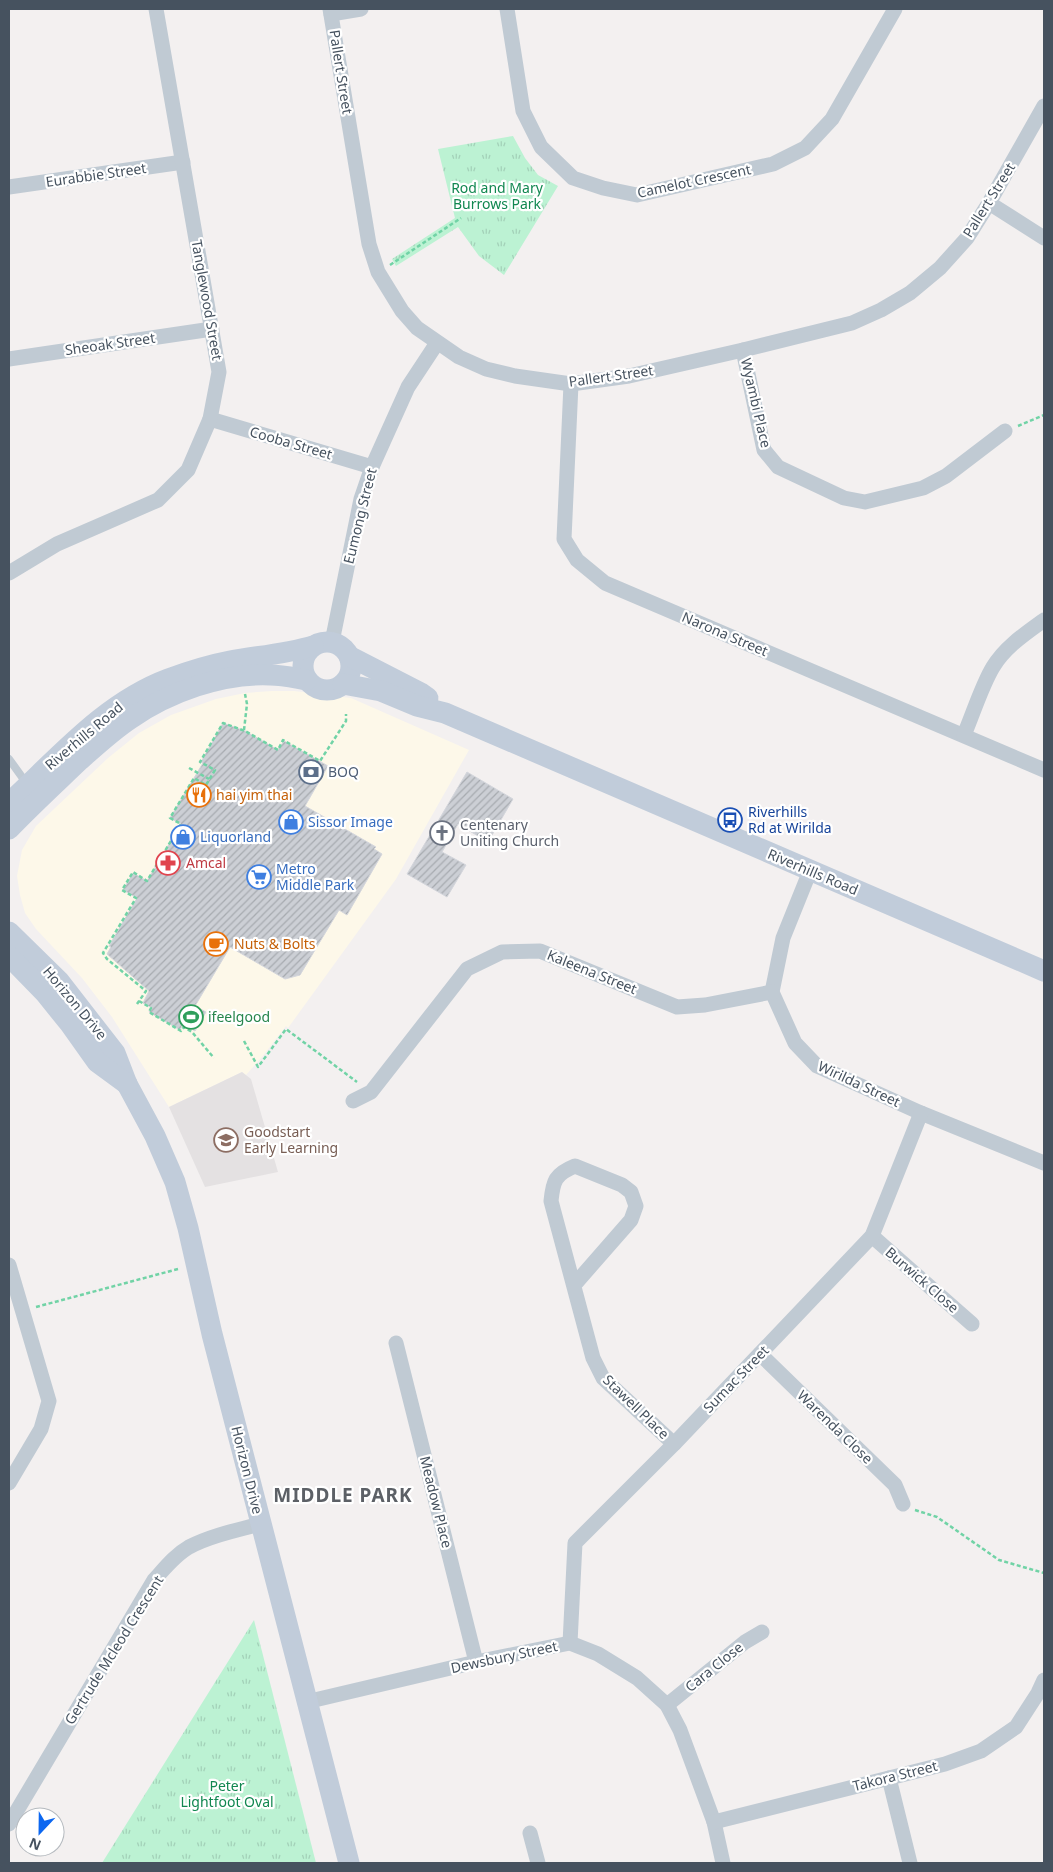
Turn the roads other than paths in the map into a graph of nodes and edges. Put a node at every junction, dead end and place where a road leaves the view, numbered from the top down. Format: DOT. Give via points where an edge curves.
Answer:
graph roads {
  1 [pos="156,9"];
  2 [pos="361,9"];
  3 [pos="508,9"];
  4 [pos="895,9"];
  5 [pos="331,11"];
  6 [pos="1044,106"];
  7 [pos="183,162"];
  8 [pos="9,187"];
  9 [pos="989,203"];
  10 [pos="1044,238"];
  11 [pos="212,329"];
  12 [pos="437,344"];
  13 [pos="743,350"];
  14 [pos="9,359"];
  15 [pos="571,384"];
  16 [pos="210,419"];
  17 [pos="1005,431"];
  18 [pos="372,467"];
  19 [pos="9,571"];
  20 [pos="1044,620"];
  21 [pos="322,644"];
  22 [pos="349,656"];
  23 [pos="307,680"];
  24 [pos="343,684"];
  25 [pos="445,713"];
  26 [pos="964,735"];
  27 [pos="9,759"];
  28 [pos="1044,770"];
  29 [pos="28,786"];
  30 [pos="9,803"];
  31 [pos="10,831"];
  32 [pos="810,871"];
  33 [pos="9,932"];
  34 [pos="9,956"];
  35 [pos="1044,971"];
  36 [pos="772,992"];
  37 [pos="127,1084"];
  38 [pos="353,1100"];
  39 [pos="921,1113"];
  40 [pos="1044,1164"];
  41 [pos="872,1236"];
  42 [pos="9,1265"];
  43 [pos="575,1284"];
  44 [pos="17,1305"];
  45 [pos="972,1324"];
  46 [pos="396,1343"];
  47 [pos="760,1354"];
  48 [pos="674,1444"];
  49 [pos="9,1482"];
  50 [pos="902,1504"];
  51 [pos="260,1524"];
  52 [pos="762,1632"];
  53 [pos="570,1643"];
  54 [pos="476,1662"];
  55 [pos="1044,1680"];
  56 [pos="306,1702"];
  57 [pos="667,1705"];
  58 [pos="889,1778"];
  59 [pos="714,1822"];
  60 [pos="9,1824"];
  61 [pos="530,1833"];
  62 [pos="349,1863"];
  63 [pos="538,1863"];
  64 [pos="723,1863"];
  65 [pos="910,1863"];
  1 -- 7 [label="street, Tanglewood Street"];
  2 -- 5 [label="street"];
  3 -- 4 [label="street, Camelot Crescent" via="523,111 541,147 573,178 637,195 773,164 805,148 832,119"];
  5 -- 12 [label="street, Pallert Street" via="369,244 378,272 402,311"];
  6 -- 9 [label="street, Pallert Street"];
  7 -- 8 [label="street, Eurabbie Street"];
  7 -- 11 [label="street, Tanglewood Street"];
  9 -- 10 [label="street"];
  9 -- 13 [label="street, Pallert Street" via="967,238 940,268 910,293 852,323"];
  11 -- 14 [label="street, Sheoak Street"];
  11 -- 16 [label="street, Tanglewood Street" via="219,372"];
  12 -- 15 [label="street, Pallert Street" via="486,369"];
  12 -- 18 [label="street, Eumong Street" via="408,387"];
  13 -- 15 [label="street, Pallert Street" via="629,376"];
  13 -- 17 [label="street, Wyambi Place" via="764,450 778,467 844,498 865,502 924,488 946,476"];
  15 -- 26 [label="street, Narona Street" via="564,539 577,560 606,583"];
  16 -- 18 [label="street, Cooba Street"];
  16 -- 19 [label="street, Tanglewood Street" via="188,470 158,500 57,544"];
  18 -- 21 [label="street, Eumong Street"];
  20 -- 26 [label="street" via="1020,638 993,667"];
  21 -- 22 [label="street" via="339,645"];
  21 -- 23 [label="street" via="305,655 303,664"];
  21 -- 29 [label="street, Riverhills Road" via="207,667 140,692 89,728"];
  22 -- 24 [label="street" via="351,671"];
  22 -- 25 [label="street, Riverhills Road" via="422,693"];
  23 -- 24 [label="street" via="329,690"];
  23 -- 31 [label="street, Riverhills Road" via="268,674 246,676 208,683 169,698 130,719 98,744"];
  24 -- 25 [label="street, Riverhills Road" via="381,691"];
  25 -- 32 [label="street, Riverhills Road"];
  26 -- 28 [label="street, Narona Street"];
  27 -- 29 [label="lane"];
  29 -- 30 [label="street, Riverhills Road"];
  32 -- 35 [label="street, Riverhills Road"];
  32 -- 36 [label="street" via="783,938"];
  33 -- 37 [label="street, Horizon Drive" via="59,981 104,1037 115,1053"];
  34 -- 37 [label="street, Horizon Drive" via="45,993 97,1062"];
  36 -- 38 [label="street, Kaleena Street" via="705,1005 677,1006 540,951 502,952 467,969 370,1092"];
  36 -- 39 [label="street, Wirilda Street" via="795,1043 816,1066"];
  37 -- 51 [label="street, Horizon Drive" via="155,1136 188,1228"];
  39 -- 40 [label="street, Wirilda Street"];
  39 -- 41 [label="street, Sumac Street"];
  41 -- 45 [label="street, Burwick Close"];
  41 -- 47 [label="street, Sumac Street"];
  42 -- 44 [label="street"];
  43 -- 43 [label="street, Stawell Place" via="551,1202 553,1186 560,1172 575,1166 622,1185 631,1192 636,1206 631,1220"];
  43 -- 48 [label="street, Stawell Place" via="593,1358 603,1378"];
  44 -- 49 [label="street" via="49,1401 41,1429"];
  46 -- 54 [label="street, Meadow Place"];
  47 -- 48 [label="street, Sumac Street"];
  47 -- 50 [label="street, Warenda Close" via="896,1485"];
  48 -- 53 [label="street, Sumac Street" via="575,1543"];
  51 -- 56 [label="street, Horizon Drive"];
  51 -- 60 [label="street, Gertrude Mcleod Crescent" via="188,1547 154,1580"];
  52 -- 57 [label="street, Cara Close"];
  53 -- 54 [label="street, Dewsbury Street"];
  53 -- 57 [label="street, Dewsbury Street" via="598,1654 637,1678"];
  54 -- 56 [label="street, Dewsbury Street"];
  55 -- 58 [label="street, Takora Street" via="1016,1727 981,1751"];
  56 -- 62 [label="street, Horizon Drive"];
  57 -- 59 [label="street, Dewsbury Street" via="680,1730"];
  58 -- 59 [label="street, Takora Street"];
  58 -- 65 [label="street"];
  59 -- 64 [label="street, Dewsbury Street"];
  61 -- 63 [label="street"];
}
